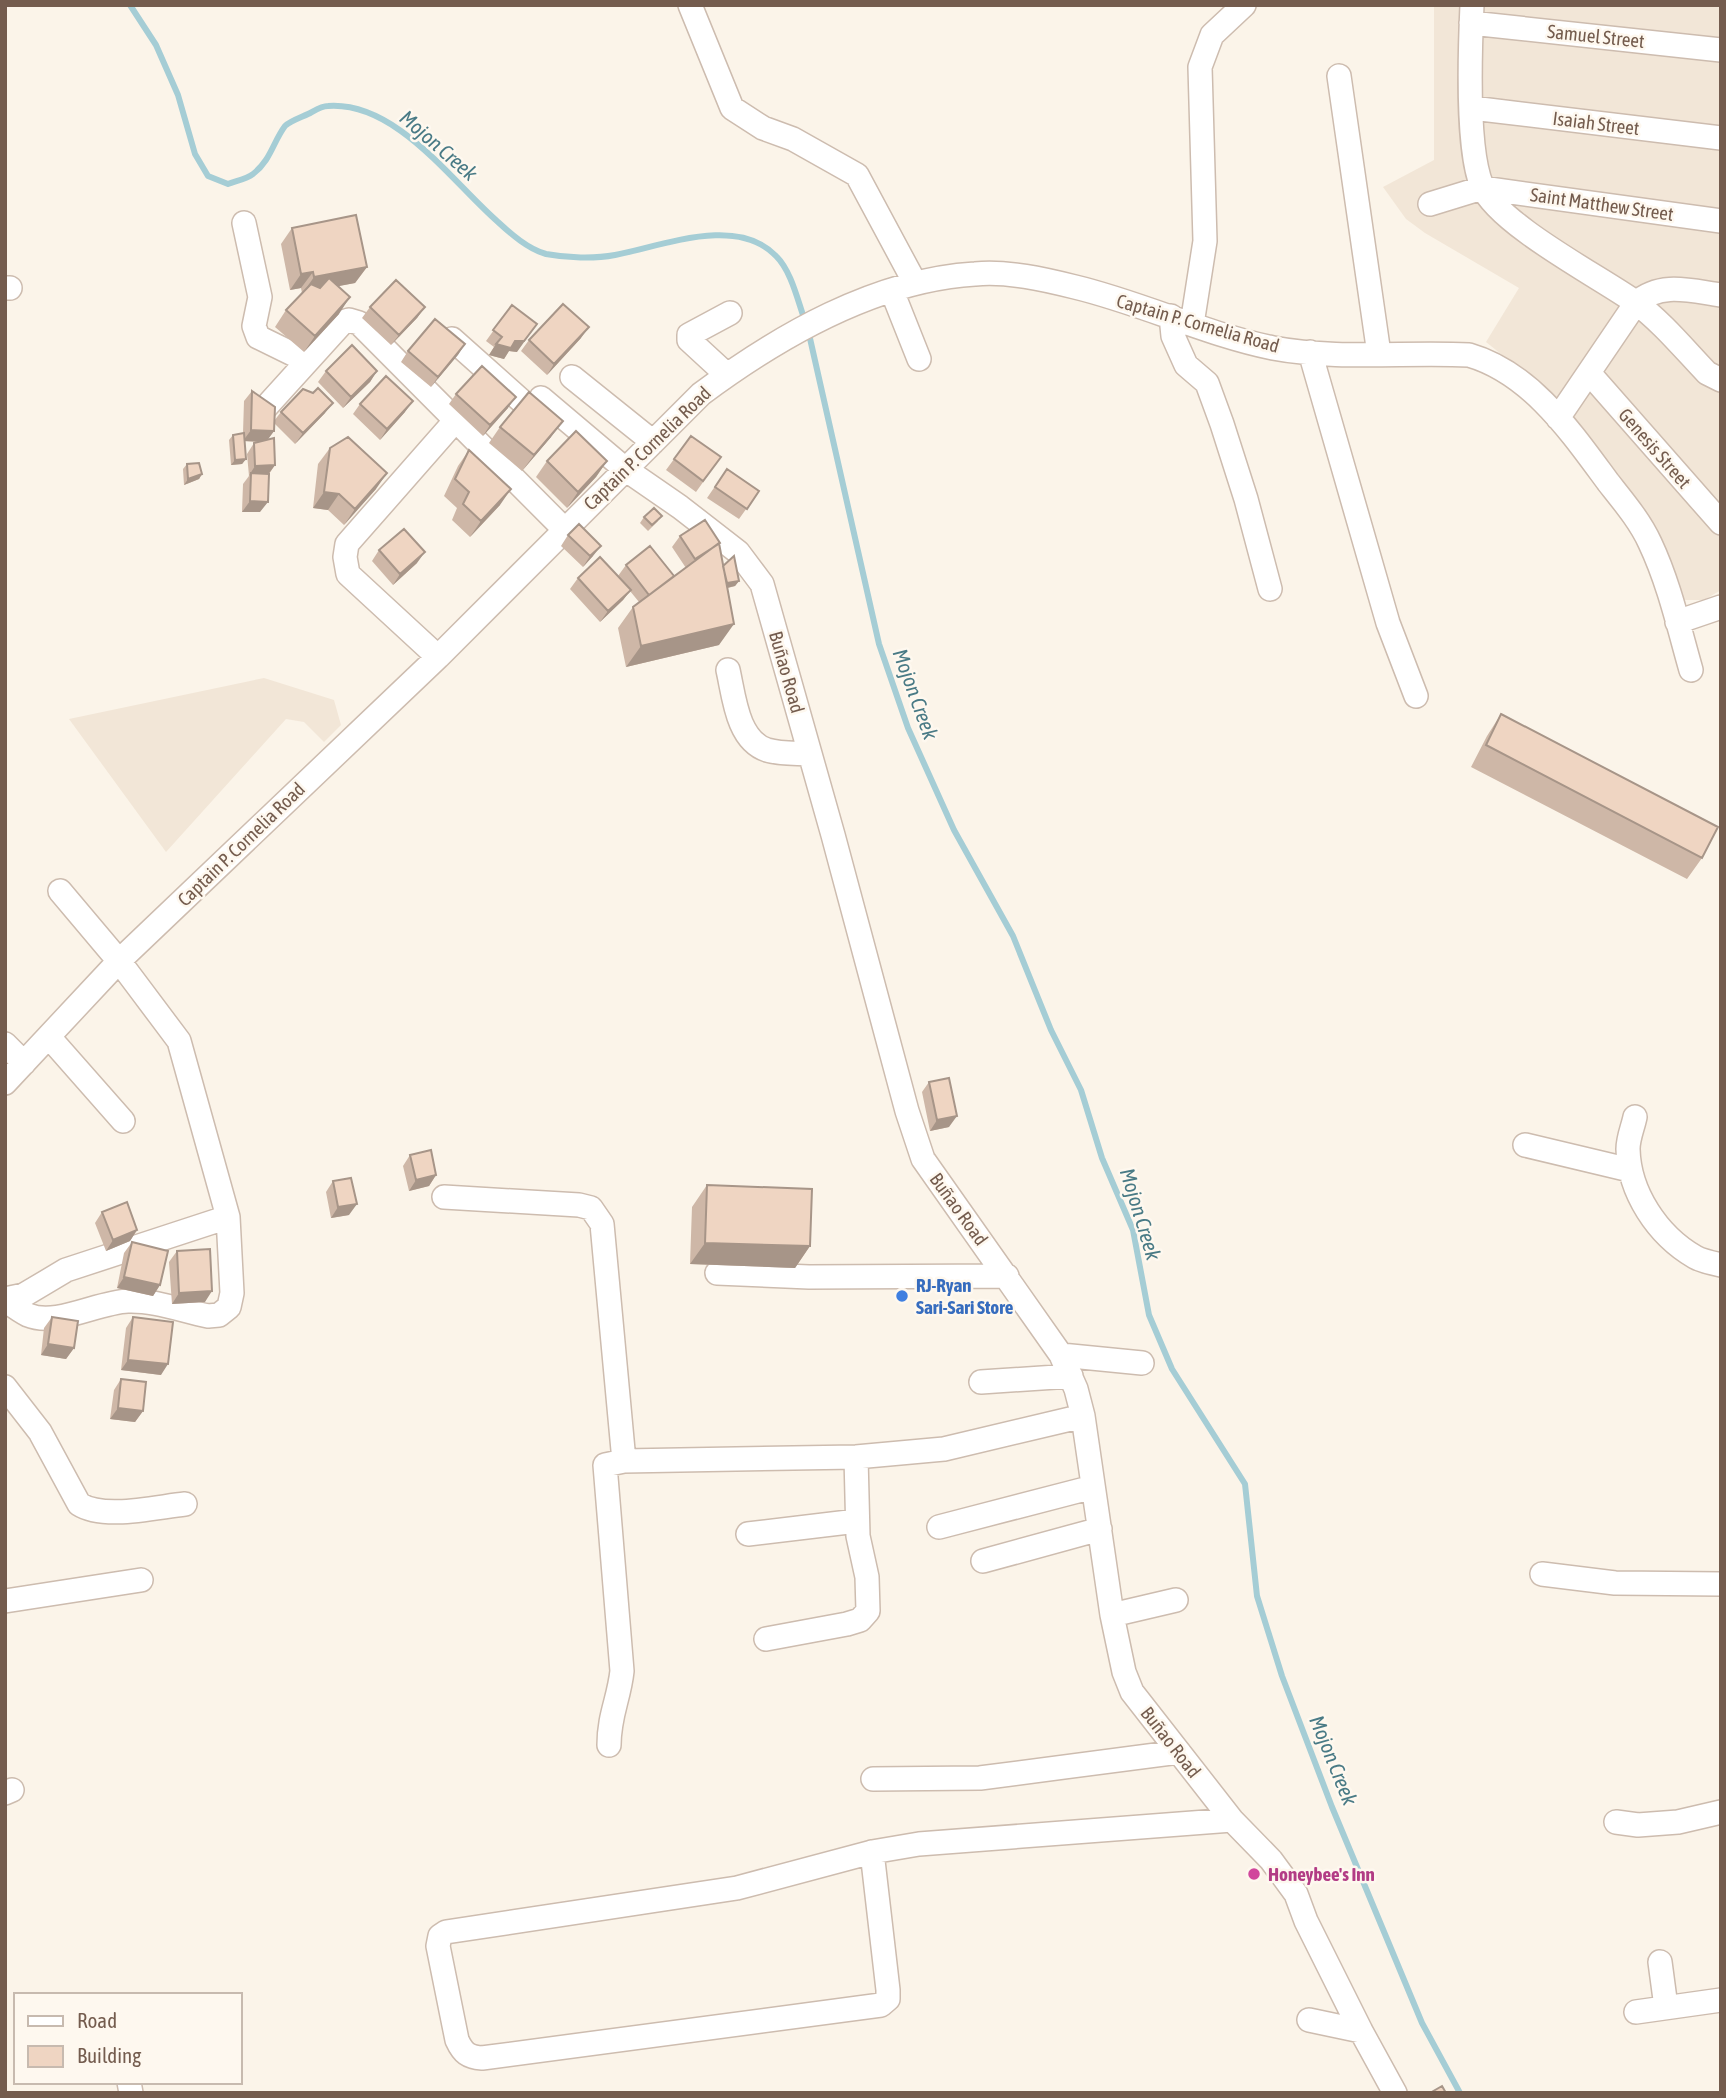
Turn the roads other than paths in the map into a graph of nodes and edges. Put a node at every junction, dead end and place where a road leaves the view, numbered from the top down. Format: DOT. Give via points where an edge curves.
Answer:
graph roads {
  1 [pos="690,5"];
  2 [pos="1244,5"];
  3 [pos="1472,14"];
  4 [pos="1721,50"];
  5 [pos="1339,76"];
  6 [pos="1472,108"];
  7 [pos="1721,138"];
  8 [pos="1482,188"];
  9 [pos="1430,204"];
  10 [pos="1721,221"];
  11 [pos="244,223"];
  12 [pos="915,283"];
  13 [pos="892,290"];
  14 [pos="1721,295"];
  15 [pos="1636,303"];
  16 [pos="730,313"];
  17 [pos="1182,320"];
  18 [pos="452,339"];
  19 [pos="1310,352"];
  20 [pos="1379,354"];
  21 [pos="919,359"];
  22 [pos="307,361"];
  23 [pos="727,374"];
  24 [pos="1590,374"];
  25 [pos="572,377"];
  26 [pos="1721,380"];
  27 [pos="541,398"];
  28 [pos="265,408"];
  29 [pos="1558,418"];
  30 [pos="455,421"];
  31 [pos="653,442"];
  32 [pos="619,475"];
  33 [pos="1720,521"];
  34 [pos="564,529"];
  35 [pos="1270,589"];
  36 [pos="1721,607"];
  37 [pos="1677,622"];
  38 [pos="438,657"];
  39 [pos="728,670"];
  40 [pos="1691,670"];
  41 [pos="1416,696"];
  42 [pos="810,754"];
  43 [pos="60,891"];
  44 [pos="119,961"];
  45 [pos="48,1037"];
  46 [pos="5,1044"];
  47 [pos="24,1063"];
  48 [pos="5,1083"];
  49 [pos="1635,1117"];
  50 [pos="123,1121"];
  51 [pos="1525,1145"];
  52 [pos="1630,1170"];
  53 [pos="444,1197"];
  54 [pos="228,1217"];
  55 [pos="1721,1265"];
  56 [pos="718,1273"];
  57 [pos="1007,1276"];
  58 [pos="5,1300"];
  59 [pos="1061,1355"];
  60 [pos="1142,1363"];
  61 [pos="1070,1376"];
  62 [pos="981,1382"];
  63 [pos="5,1387"];
  64 [pos="1083,1416"];
  65 [pos="856,1457"];
  66 [pos="624,1461"];
  67 [pos="1093,1487"];
  68 [pos="186,1504"];
  69 [pos="857,1521"];
  70 [pos="939,1527"];
  71 [pos="1100,1530"];
  72 [pos="748,1534"];
  73 [pos="983,1561"];
  74 [pos="1542,1574"];
  75 [pos="141,1580"];
  76 [pos="1721,1584"];
  77 [pos="10,1600"];
  78 [pos="1176,1600"];
  79 [pos="1112,1615"];
  80 [pos="766,1639"];
  81 [pos="609,1745"];
  82 [pos="1179,1752"];
  83 [pos="873,1779"];
  84 [pos="1721,1812"];
  85 [pos="1232,1820"];
  86 [pos="1616,1822"];
  87 [pos="872,1852"];
  88 [pos="1660,1962"];
  89 [pos="1721,2000"];
  90 [pos="1666,2007"];
  91 [pos="1636,2012"];
  92 [pos="1308,2020"];
  93 [pos="1361,2031"];
  94 [pos="1395,2093"];
  1 -- 12 [label="street" via="732,108 857,175"];
  2 -- 17 [label="street" via="1212,35 1200,67 1205,241"];
  3 -- 4 [label="street, Samuel Street"];
  3 -- 6 [label="street"];
  5 -- 20 [label="street"];
  6 -- 7 [label="street, Isaiah Street"];
  6 -- 8 [label="street"];
  8 -- 9 [label="street"];
  8 -- 10 [label="street, Saint Matthew Street"];
  8 -- 15 [label="street" via="1523,229"];
  11 -- 22 [label="street" via="260,297 254,327 258,337"];
  12 -- 13 [label="street, Captain P. Cornelia Road"];
  12 -- 17 [label="street, Captain P. Cornelia Road" via="975,274 1013,275 1075,287"];
  13 -- 21 [label="street"];
  13 -- 23 [label="street, Captain P. Cornelia Road" via="807,325"];
  14 -- 15 [label="street" via="1671,288 1650,293"];
  15 -- 24 [label="street"];
  15 -- 26 [label="street" via="1707,373"];
  16 -- 23 [label="street" via="689,335 689,341"];
  17 -- 19 [label="street, Captain P. Cornelia Road" via="1245,342"];
  17 -- 35 [label="street" via="1173,336 1186,365 1207,383 1247,499"];
  18 -- 32 [label="street"];
  19 -- 20 [label="street, Captain P. Cornelia Road"];
  19 -- 41 [label="street" via="1372,572"];
  20 -- 29 [label="street, Captain P. Cornelia Road" via="1485,360 1526,386"];
  22 -- 28 [label="street"];
  22 -- 30 [label="street" via="343,322 354,320"];
  23 -- 31 [label="street, Captain P. Cornelia Road"];
  24 -- 29 [label="street"];
  24 -- 33 [label="street, Genesis Street"];
  25 -- 31 [label="street"];
  27 -- 32 [label="street"];
  29 -- 37 [label="street, Captain P. Cornelia Road" via="1639,523 1658,562"];
  30 -- 34 [label="street"];
  30 -- 38 [label="street" via="347,544 345,557 348,574"];
  31 -- 32 [label="street, Captain P. Cornelia Road"];
  32 -- 34 [label="street, Captain P. Cornelia Road"];
  32 -- 42 [label="street, Buñao Road" via="680,506 738,552 762,584"];
  34 -- 38 [label="street, Captain P. Cornelia Road"];
  36 -- 37 [label="street"];
  37 -- 40 [label="street, Captain P. Cornelia Road"];
  38 -- 44 [label="street, Captain P. Cornelia Road"];
  39 -- 42 [label="street" via="742,724 753,740 775,752"];
  42 -- 57 [label="street, Buñao Road" via="923,1159"];
  43 -- 44 [label="street"];
  44 -- 45 [label="street, Captain P. Cornelia Road"];
  44 -- 54 [label="street" via="179,1041"];
  45 -- 47 [label="street, Captain P. Cornelia Road"];
  45 -- 50 [label="street"];
  46 -- 47 [label="street"];
  47 -- 48 [label="street, Captain P. Cornelia Road"];
  49 -- 52 [label="street" via="1628,1145"];
  51 -- 52 [label="street"];
  52 -- 55 [label="street" via="1643,1207 1672,1239 1696,1258"];
  53 -- 66 [label="street" via="579,1205 591,1208 603,1224"];
  54 -- 58 [label="street" via="66,1270 24,1295"];
  54 -- 58 [label="street" via="232,1293 229,1307 219,1315 130,1301 39,1317"];
  56 -- 57 [label="street"];
  57 -- 59 [label="street, Buñao Road"];
  59 -- 60 [label="street"];
  59 -- 61 [label="street, Buñao Road"];
  61 -- 62 [label="street"];
  61 -- 64 [label="street, Buñao Road"];
  63 -- 68 [label="street" via="40,1432 79,1504 90,1511 106,1512"];
  64 -- 65 [label="street" via="944,1449"];
  64 -- 67 [label="street, Buñao Road"];
  65 -- 66 [label="street"];
  65 -- 69 [label="street"];
  66 -- 81 [label="street" via="605,1465 622,1671 611,1712"];
  67 -- 70 [label="street"];
  67 -- 71 [label="street, Buñao Road"];
  69 -- 72 [label="street"];
  69 -- 80 [label="street" via="868,1611 847,1624"];
  71 -- 73 [label="street"];
  71 -- 79 [label="street, Buñao Road"];
  74 -- 76 [label="street" via="1615,1583"];
  75 -- 77 [label="street"];
  78 -- 79 [label="street"];
  79 -- 82 [label="street, Buñao Road" via="1132,1692"];
  82 -- 83 [label="street" via="980,1778"];
  82 -- 85 [label="street, Buñao Road"];
  84 -- 86 [label="street" via="1678,1822"];
  85 -- 87 [label="street" via="919,1844"];
  85 -- 93 [label="street, Buñao Road" via="1296,1894"];
  87 -- 87 [label="street" via="737,1888 446,1932 438,1946 462,2051 482,2058 881,2005 888,1999 888,1990"];
  88 -- 90 [label="street"];
  89 -- 90 [label="street"];
  90 -- 91 [label="street"];
  92 -- 93 [label="street"];
  93 -- 94 [label="street, Buñao Road"];
}
